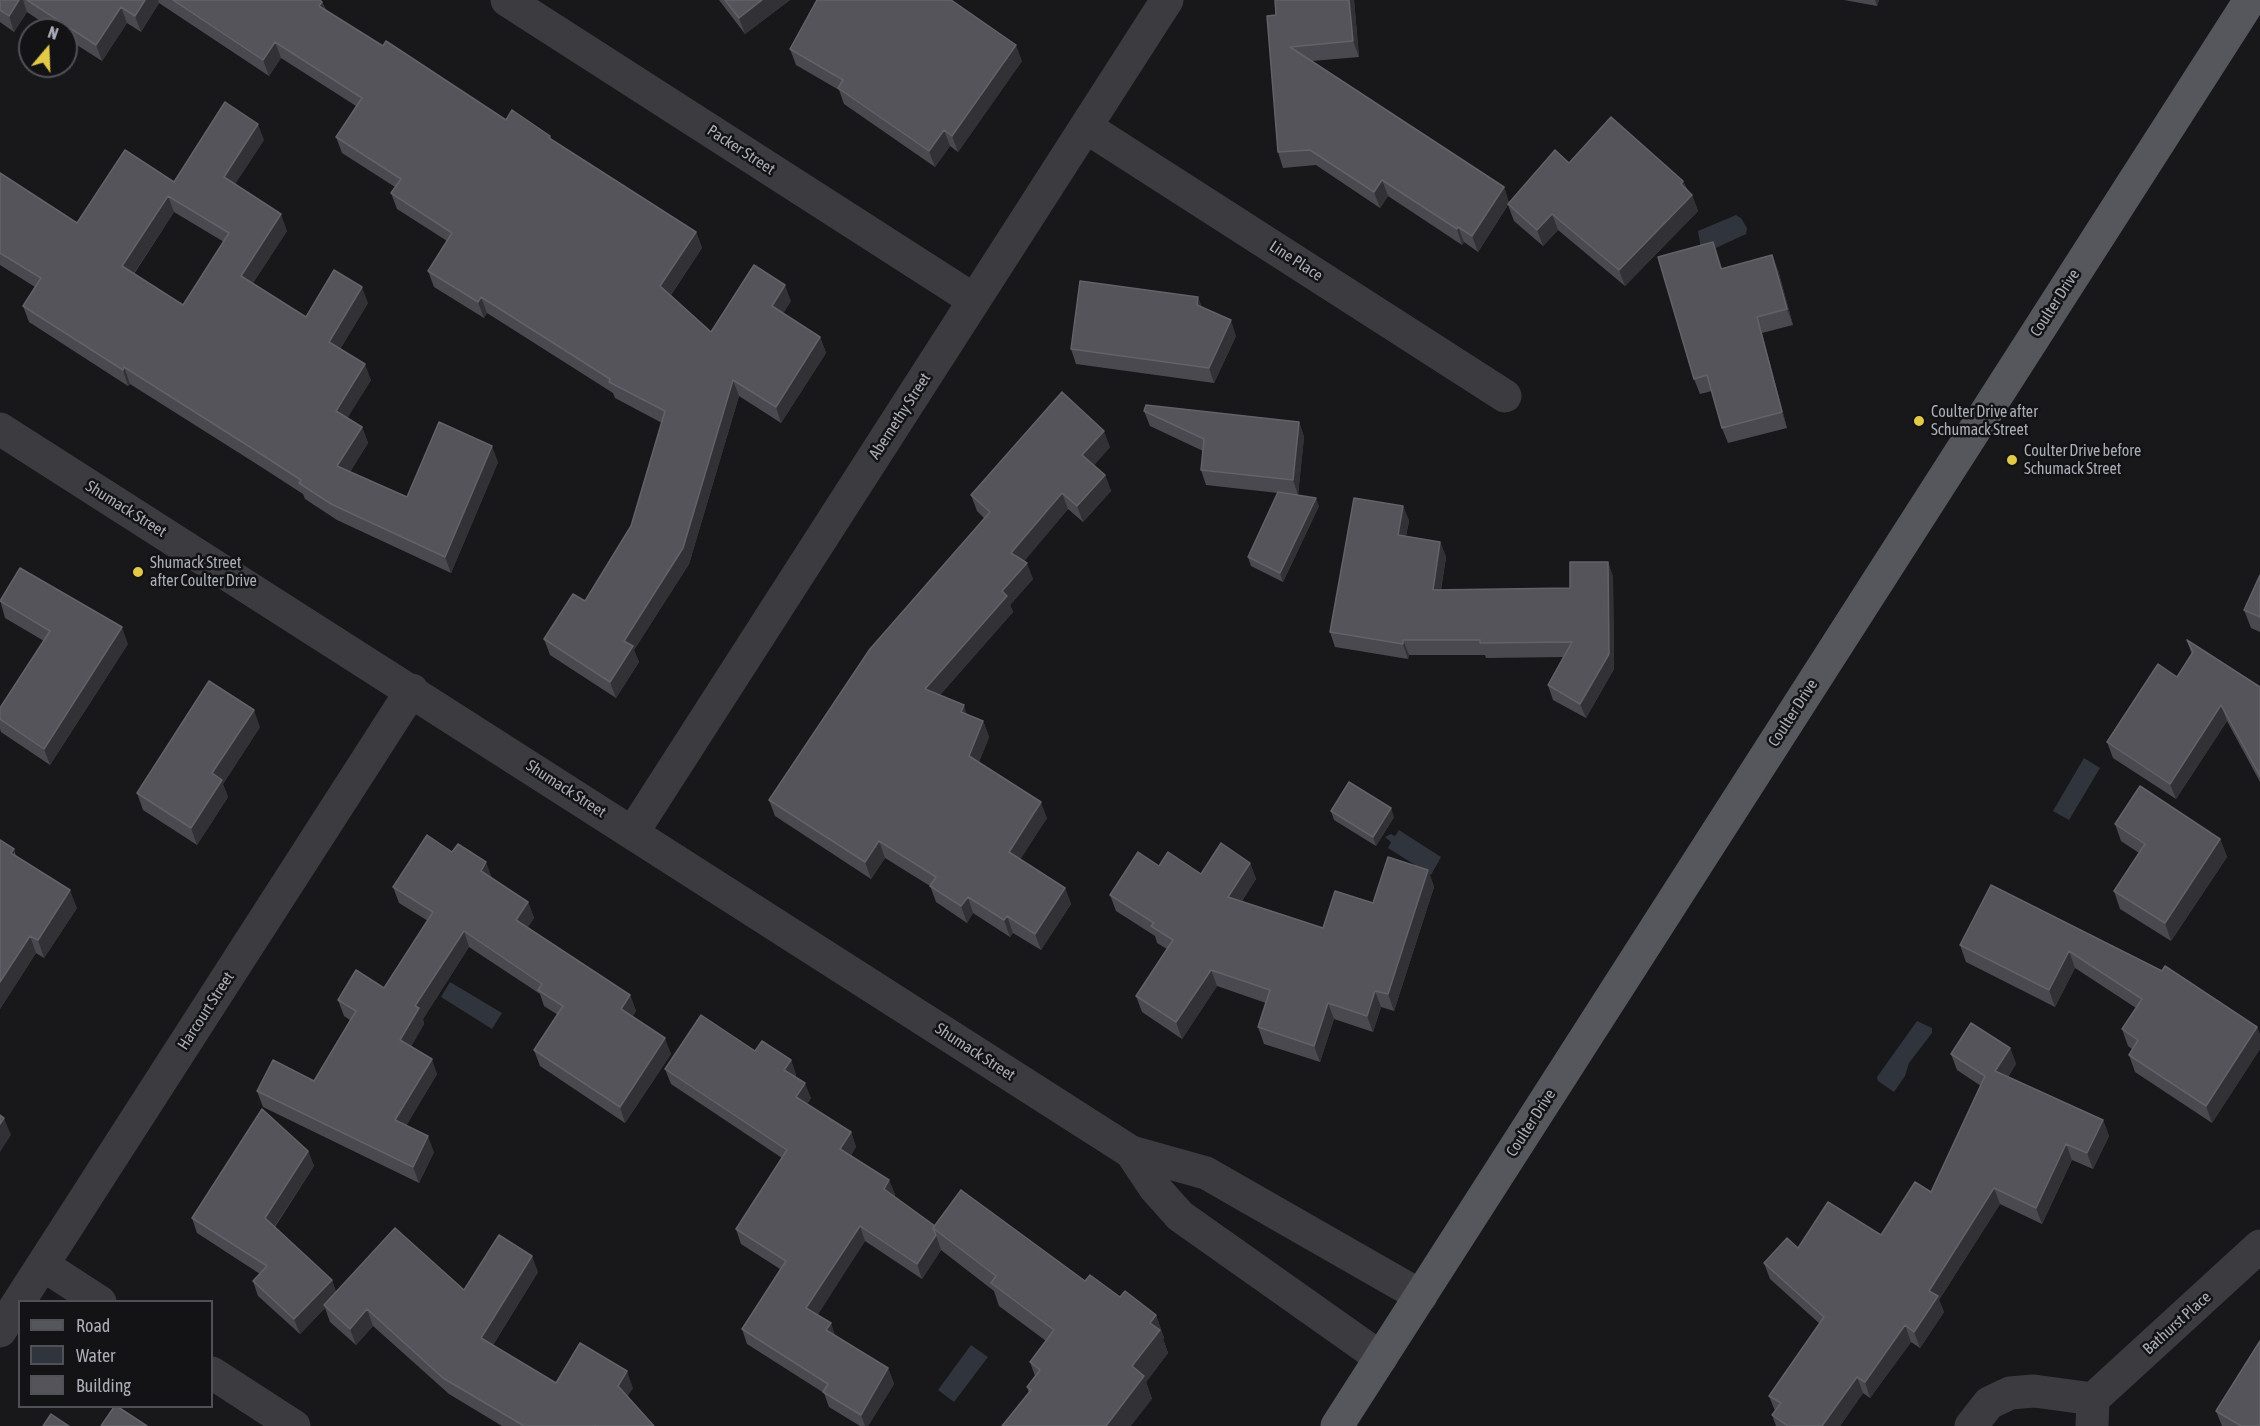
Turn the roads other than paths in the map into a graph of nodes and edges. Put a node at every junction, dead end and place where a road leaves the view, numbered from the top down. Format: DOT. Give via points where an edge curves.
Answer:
graph roads {
  1 [pos="507,0"];
  2 [pos="1167,0"];
  3 [pos="2250,0"];
  4 [pos="1086,127"];
  5 [pos="975,300"];
  6 [pos="1505,396"];
  7 [pos="0,429"];
  8 [pos="412,690"];
  9 [pos="633,832"];
  10 [pos="1131,1152"];
  11 [pos="2260,1246"];
  12 [pos="43,1265"];
  13 [pos="1421,1296"];
  14 [pos="20,1300"];
  15 [pos="97,1300"];
  16 [pos="18,1303"];
  17 [pos="0,1331"];
  18 [pos="1381,1358"];
  19 [pos="213,1374"];
  20 [pos="2093,1412"];
  21 [pos="294,1426"];
  22 [pos="1337,1426"];
  23 [pos="1971,1426"];
  1 -- 5 [label="street, Packer Street"];
  2 -- 4 [label="street, Abernethy Street"];
  3 -- 13 [label="main road, Coulter Drive"];
  4 -- 5 [label="street, Abernethy Street"];
  4 -- 6 [label="street, Line Place"];
  5 -- 9 [label="street, Abernethy Street"];
  7 -- 8 [label="street, Shumack Street"];
  8 -- 9 [label="street, Shumack Street"];
  8 -- 12 [label="street, Harcourt Street"];
  9 -- 10 [label="street, Shumack Street"];
  10 -- 13 [label="street, Shumack Street" via="1206,1173"];
  10 -- 18 [label="street, Shumack Street" via="1180,1216"];
  11 -- 20 [label="street, Bathurst Place"];
  12 -- 14 [label="street, Harcourt Street"];
  12 -- 15 [label="street"];
  13 -- 18 [label="main road, Coulter Drive"];
  16 -- 17 [label="street, Harcourt Street"];
  18 -- 22 [label="main road, Coulter Drive"];
  19 -- 21 [label="street"];
  20 -- 23 [label="street, Bathurst Place" via="2034,1391 2010,1393 1989,1403"];
}
